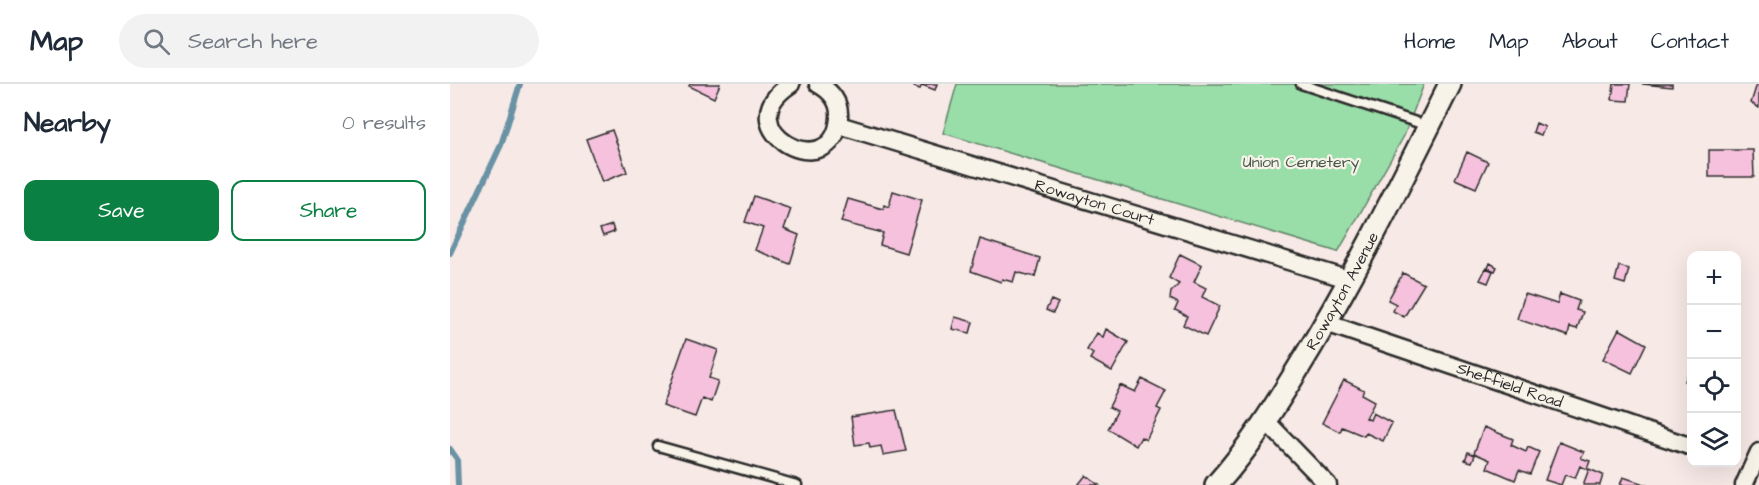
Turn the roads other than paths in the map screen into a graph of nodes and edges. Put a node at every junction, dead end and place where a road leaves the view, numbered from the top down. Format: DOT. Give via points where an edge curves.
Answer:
graph roads {
  1 [pos="791,84"];
  2 [pos="818,84"];
  3 [pos="1301,84"];
  4 [pos="1450,84"];
  5 [pos="839,125"];
  6 [pos="1429,126"];
  7 [pos="1351,280"];
  8 [pos="1326,323"];
  9 [pos="1266,421"];
  10 [pos="1687,445"];
  11 [pos="658,446"];
  12 [pos="1759,452"];
  13 [pos="1743,465"];
  14 [pos="797,485"];
  15 [pos="1216,485"];
  16 [pos="1328,485"];
  17 [pos="1744,485"];
  1 -- 5 [label="street" via="777,96 770,114 777,138 793,149 812,151 824,146"];
  2 -- 5 [label="street" via="836,100"];
  3 -- 6 [label="lane"];
  4 -- 6 [label="street, Rowayton Avenue"];
  5 -- 7 [label="street, Rowayton Court"];
  6 -- 7 [label="street, Rowayton Avenue"];
  7 -- 8 [label="street, Rowayton Avenue"];
  8 -- 9 [label="street, Rowayton Avenue"];
  8 -- 10 [label="street, Sheffield Road"];
  9 -- 15 [label="street, Rowayton Avenue"];
  9 -- 16 [label="street"];
  11 -- 14 [label="lane"];
  12 -- 13 [label="street"];
  13 -- 17 [label="street"];
}
